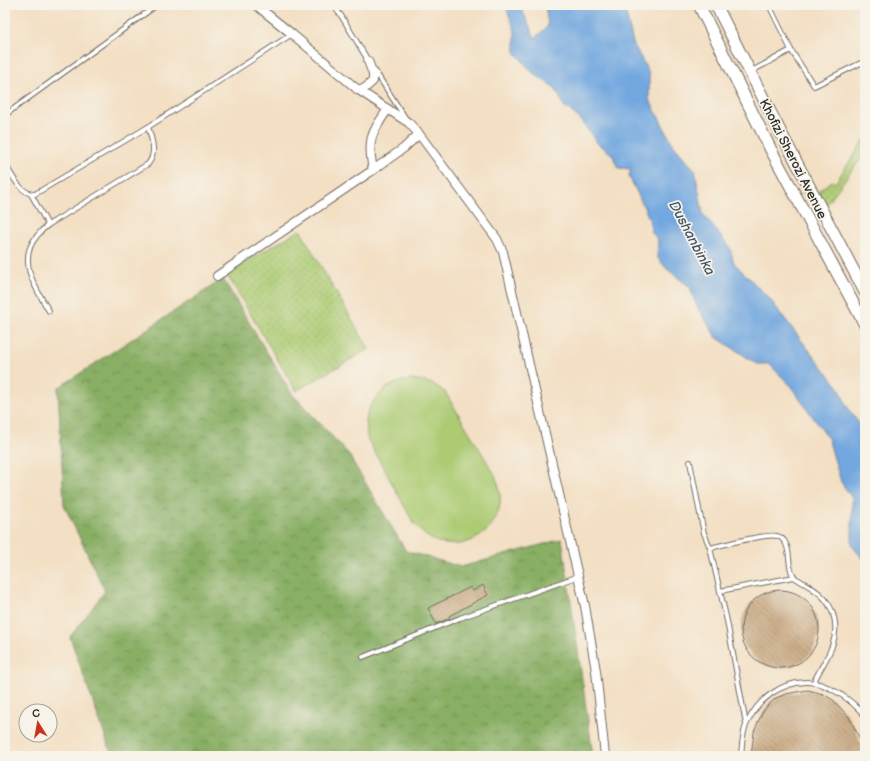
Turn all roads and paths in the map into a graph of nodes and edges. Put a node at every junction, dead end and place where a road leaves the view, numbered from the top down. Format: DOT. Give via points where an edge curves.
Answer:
graph roads {
  1 [pos="157,5"];
  2 [pos="256,5"];
  3 [pos="333,5"];
  4 [pos="699,5"];
  5 [pos="716,5"];
  6 [pos="769,5"];
  7 [pos="292,34"];
  8 [pos="791,50"];
  9 [pos="368,60"];
  10 [pos="865,61"];
  11 [pos="750,72"];
  12 [pos="357,89"];
  13 [pos="388,109"];
  14 [pos="5,115"];
  15 [pos="409,123"];
  16 [pos="148,127"];
  17 [pos="419,134"];
  18 [pos="5,164"];
  19 [pos="373,170"];
  20 [pos="31,194"];
  21 [pos="48,225"];
  22 [pos="217,276"];
  23 [pos="865,292"];
  24 [pos="850,299"];
  25 [pos="49,311"];
  26 [pos="865,325"];
  27 [pos="690,462"];
  28 [pos="710,548"];
  29 [pos="579,576"];
  30 [pos="794,577"];
  31 [pos="720,591"];
  32 [pos="363,657"];
  33 [pos="814,682"];
  34 [pos="865,716"];
  35 [pos="746,724"];
  36 [pos="605,756"];
  37 [pos="741,756"];
  1 -- 14 [label="lane"];
  2 -- 7 [label="street"];
  3 -- 9 [label="lane"];
  4 -- 24 [label="main road, Khofizi Sherozi Avenue" via="771,150"];
  5 -- 11 [label="main road, Khofizi Sherozi Avenue"];
  6 -- 8 [label="lane"];
  7 -- 12 [label="street"];
  7 -- 16 [label="lane"];
  8 -- 10 [label="lane" via="814,86"];
  8 -- 11 [label="lane"];
  9 -- 12 [label="street" via="373,81 364,89"];
  9 -- 15 [label="lane"];
  11 -- 23 [label="main road, Khofizi Sherozi Avenue"];
  12 -- 13 [label="street"];
  13 -- 15 [label="street"];
  13 -- 19 [label="street" via="375,129 371,141"];
  15 -- 17 [label="street"];
  16 -- 20 [label="lane" via="41,191"];
  16 -- 21 [label="lane" via="153,153 148,164"];
  17 -- 19 [label="street"];
  17 -- 29 [label="street" via="497,239 503,252"];
  18 -- 20 [label="lane" via="16,181"];
  19 -- 22 [label="street"];
  20 -- 21 [label="lane"];
  21 -- 25 [label="lane" via="32,242 28,264 32,280"];
  23 -- 24 [label="main road"];
  24 -- 26 [label="main road, Khofizi Sherozi Avenue"];
  27 -- 28 [label="lane" via="704,533"];
  28 -- 30 [label="lane" via="766,536 782,538"];
  28 -- 31 [label="lane"];
  29 -- 32 [label="lane" via="460,618"];
  29 -- 36 [label="street" via="596,671"];
  30 -- 31 [label="lane"];
  30 -- 33 [label="lane" via="821,596 831,609 836,627 834,642"];
  31 -- 35 [label="lane"];
  33 -- 34 [label="lane" via="840,694 857,706"];
  33 -- 35 [label="lane" via="788,685 774,690 755,708"];
  35 -- 37 [label="lane"];
}
